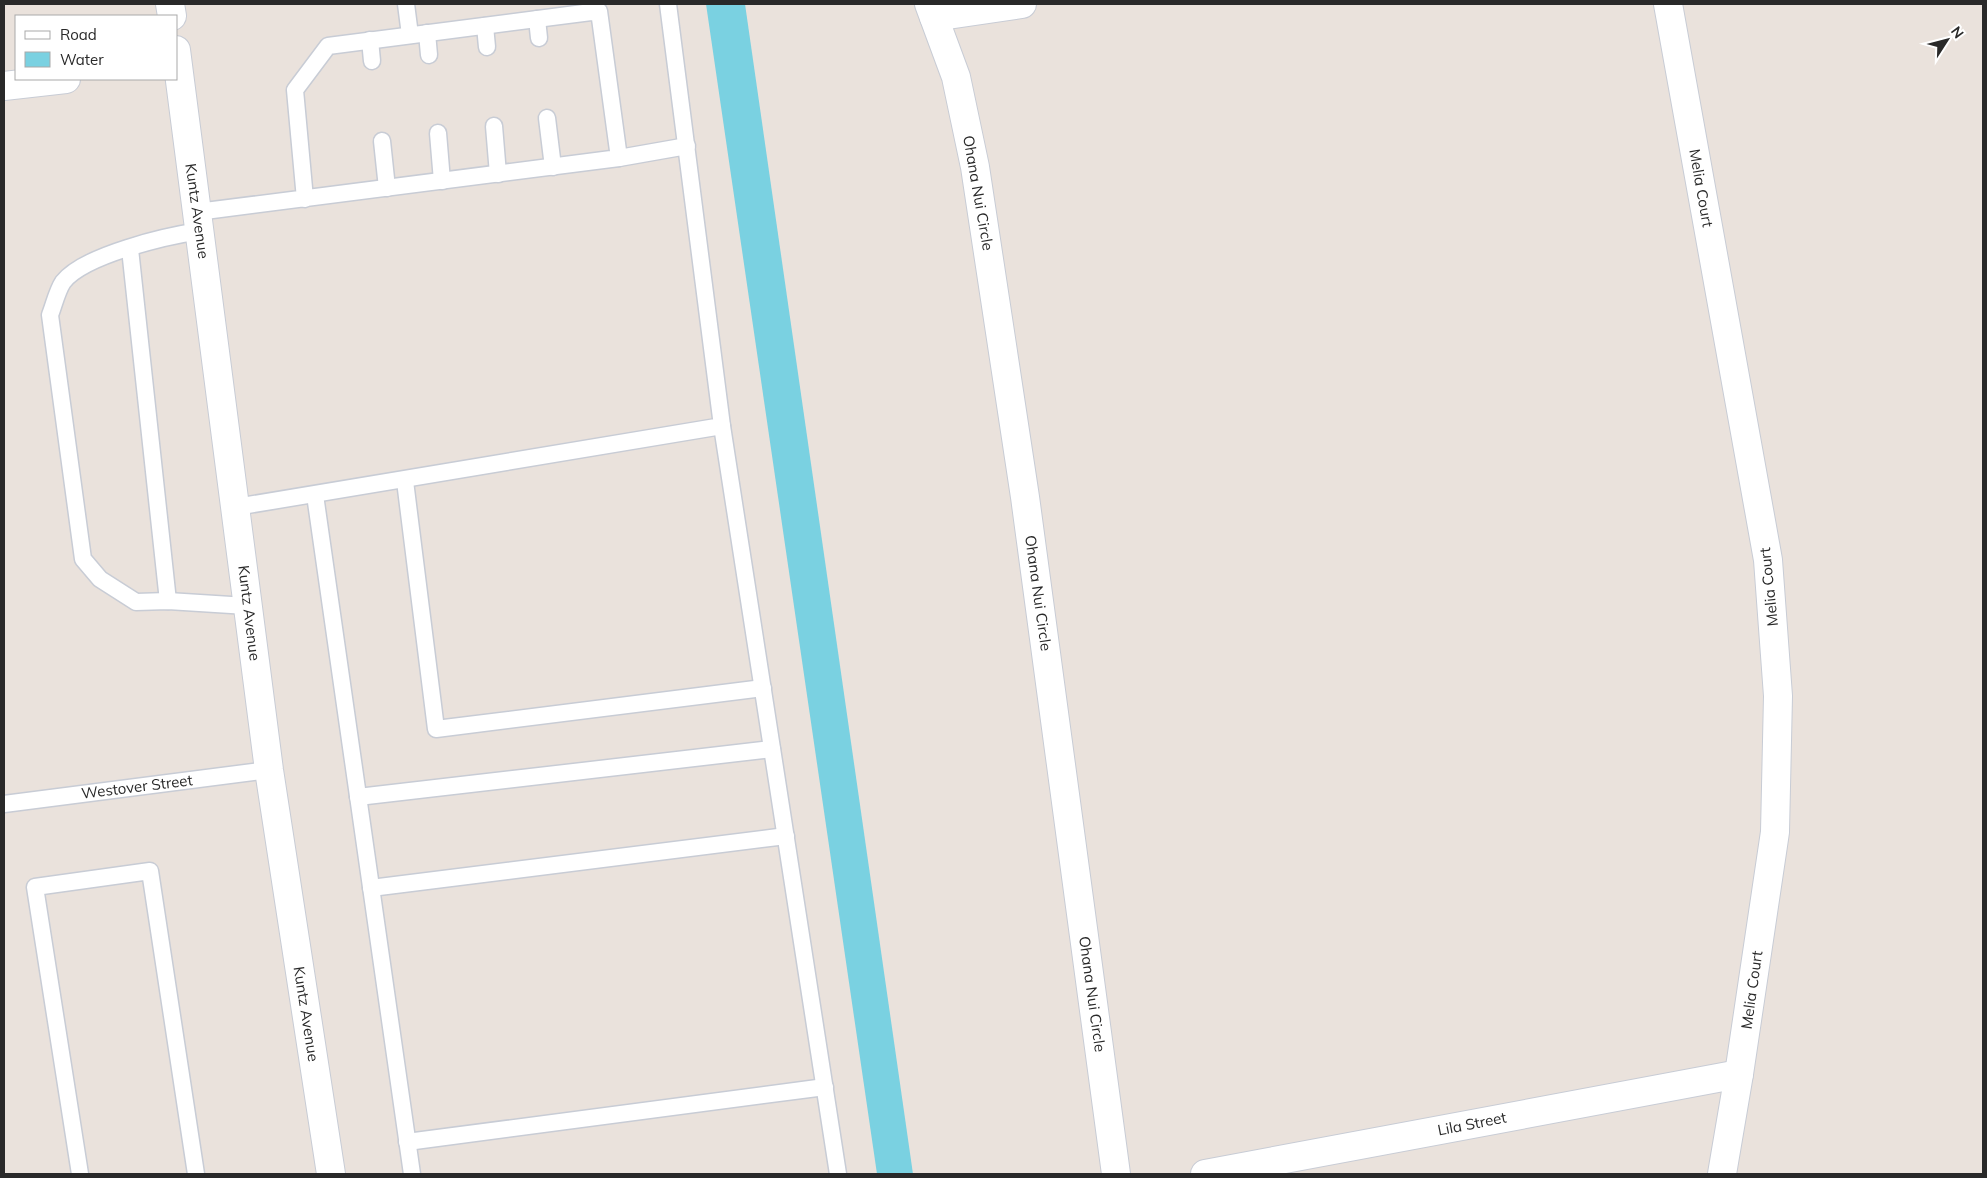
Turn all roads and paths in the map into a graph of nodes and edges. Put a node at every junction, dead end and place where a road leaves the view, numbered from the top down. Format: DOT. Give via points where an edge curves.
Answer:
graph roads {
  1 [pos="406,4"];
  2 [pos="668,4"];
  3 [pos="1022,4"];
  4 [pos="1668,4"];
  5 [pos="931,10"];
  6 [pos="537,19"];
  7 [pos="485,26"];
  8 [pos="428,33"];
  9 [pos="410,35"];
  10 [pos="539,38"];
  11 [pos="370,40"];
  12 [pos="487,47"];
  13 [pos="429,55"];
  14 [pos="372,61"];
  15 [pos="178,67"];
  16 [pos="57,80"];
  17 [pos="4,86"];
  18 [pos="548,118"];
  19 [pos="494,126"];
  20 [pos="438,133"];
  21 [pos="382,141"];
  22 [pos="687,146"];
  23 [pos="619,158"];
  24 [pos="553,167"];
  25 [pos="498,174"];
  26 [pos="442,181"];
  27 [pos="387,188"];
  28 [pos="305,199"];
  29 [pos="199,222"];
  30 [pos="130,249"];
  31 [pos="722,426"];
  32 [pos="405,480"];
  33 [pos="315,495"];
  34 [pos="236,507"];
  35 [pos="168,600"];
  36 [pos="247,606"];
  37 [pos="763,688"];
  38 [pos="772,749"];
  39 [pos="270,770"];
  40 [pos="358,796"];
  41 [pos="4,804"];
  42 [pos="786,836"];
  43 [pos="371,888"];
  44 [pos="1740,1074"];
  45 [pos="825,1087"];
  46 [pos="407,1142"];
  47 [pos="80,1174"];
  48 [pos="196,1174"];
  49 [pos="331,1174"];
  50 [pos="412,1174"];
  51 [pos="838,1174"];
  52 [pos="1116,1174"];
  53 [pos="1205,1174"];
  54 [pos="1722,1174"];
  1 -- 9 [label="lane"];
  2 -- 22 [label="lane"];
  3 -- 5 [label="street, Ohana Nui Circle"];
  4 -- 44 [label="street, Melia Court" via="1768,560 1778,696 1775,832"];
  5 -- 52 [label="street, Ohana Nui Circle" via="956,77 975,167 1028,517"];
  6 -- 7 [label="lane"];
  6 -- 10 [label="lane"];
  6 -- 23 [label="lane" via="600,11"];
  7 -- 8 [label="lane"];
  7 -- 12 [label="lane"];
  8 -- 9 [label="lane"];
  8 -- 13 [label="lane"];
  9 -- 11 [label="lane"];
  11 -- 14 [label="lane"];
  11 -- 28 [label="lane" via="328,46 295,90"];
  15 -- 29 [label="street, Kuntz Avenue"];
  16 -- 17 [label="street"];
  18 -- 24 [label="lane"];
  19 -- 25 [label="lane"];
  20 -- 26 [label="lane"];
  21 -- 27 [label="lane"];
  22 -- 23 [label="lane"];
  22 -- 31 [label="lane"];
  23 -- 24 [label="lane"];
  24 -- 25 [label="lane"];
  25 -- 26 [label="lane"];
  26 -- 27 [label="lane"];
  27 -- 28 [label="lane"];
  28 -- 29 [label="lane"];
  29 -- 30 [label="lane"];
  29 -- 34 [label="street, Kuntz Avenue"];
  30 -- 35 [label="lane"];
  30 -- 35 [label="lane" via="95,259 64,282 50,315 83,559 100,579 136,602"];
  31 -- 32 [label="lane"];
  31 -- 37 [label="lane"];
  32 -- 33 [label="lane"];
  32 -- 37 [label="lane" via="436,729"];
  33 -- 34 [label="lane"];
  33 -- 40 [label="lane"];
  34 -- 36 [label="street, Kuntz Avenue"];
  35 -- 36 [label="lane"];
  36 -- 39 [label="street, Kuntz Avenue"];
  37 -- 38 [label="lane"];
  38 -- 40 [label="lane"];
  38 -- 42 [label="lane"];
  39 -- 41 [label="lane, Westover Street"];
  39 -- 49 [label="street, Kuntz Avenue"];
  40 -- 43 [label="lane"];
  42 -- 43 [label="lane"];
  42 -- 45 [label="lane"];
  43 -- 46 [label="lane"];
  44 -- 53 [label="street, Lila Street"];
  44 -- 54 [label="street, Melia Court"];
  45 -- 46 [label="lane"];
  45 -- 51 [label="lane"];
  46 -- 50 [label="lane"];
  47 -- 48 [label="lane" via="35,887 150,871"];
}
